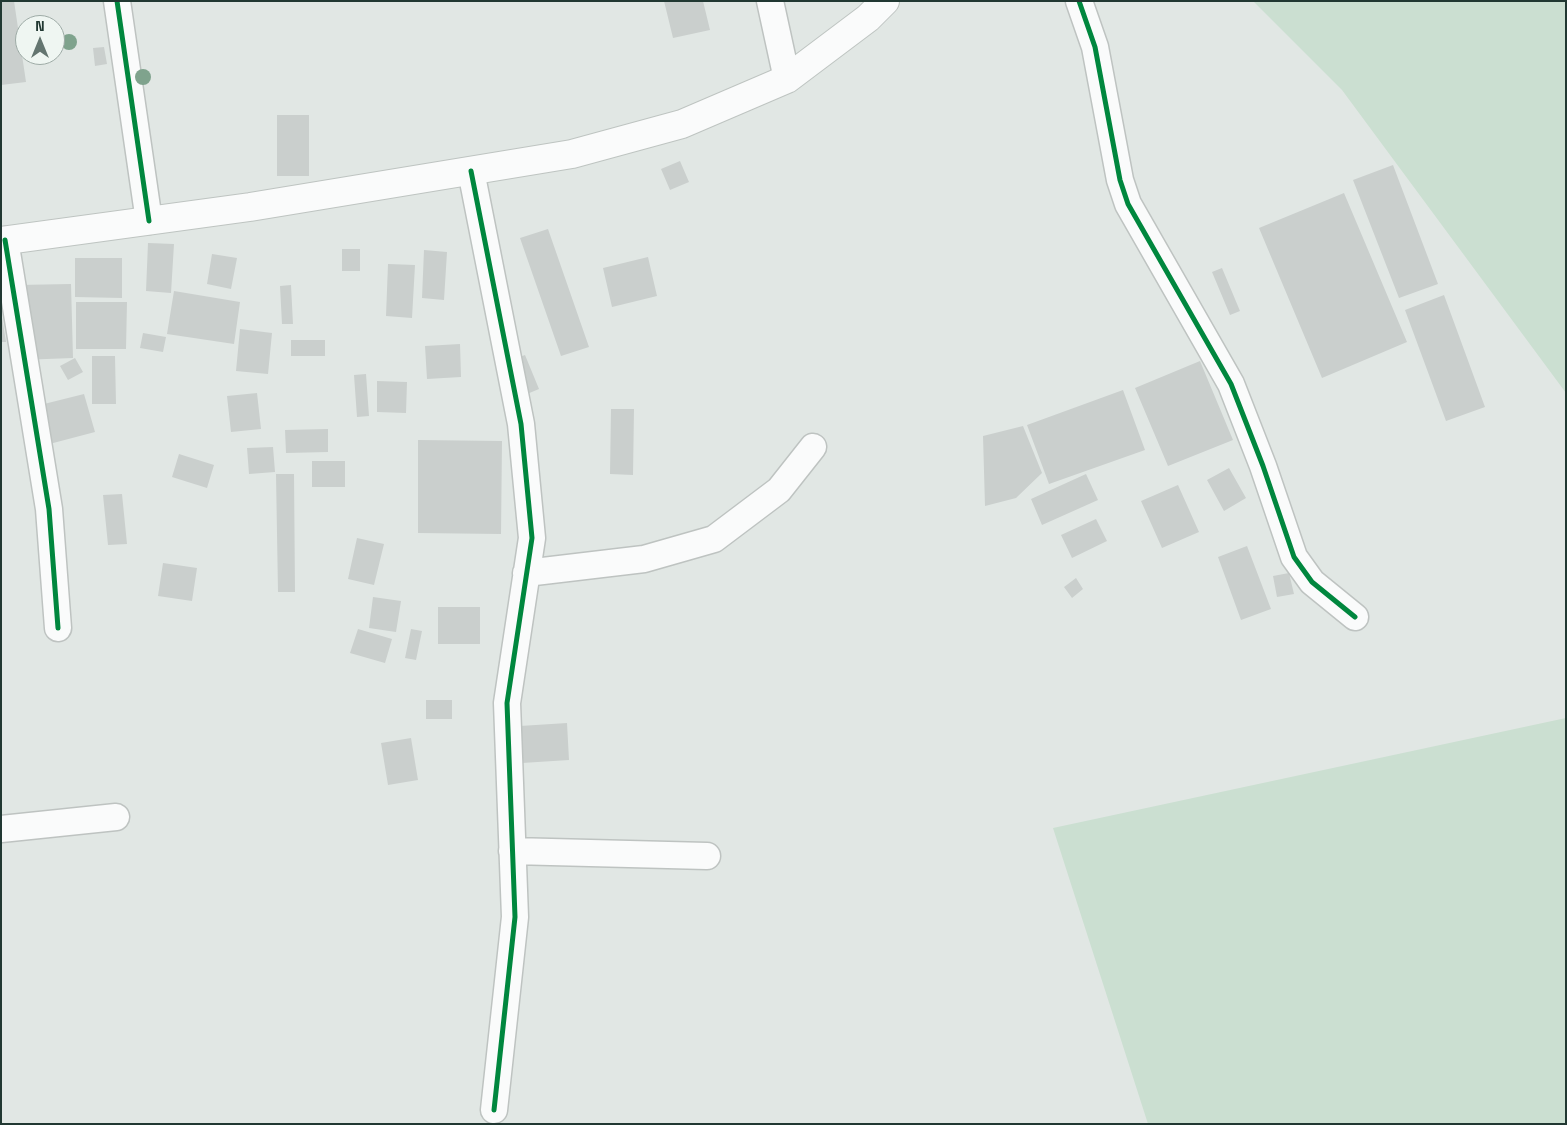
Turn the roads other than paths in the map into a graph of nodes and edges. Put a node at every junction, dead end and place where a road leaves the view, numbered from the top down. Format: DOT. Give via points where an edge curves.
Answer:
graph roads {
  1 [pos="117,1"];
  2 [pos="770,1"];
  3 [pos="885,1"];
  4 [pos="1079,1"];
  5 [pos="787,79"];
  6 [pos="472,171"];
  7 [pos="149,221"];
  8 [pos="3,241"];
  9 [pos="813,447"];
  10 [pos="526,573"];
  11 [pos="1355,617"];
  12 [pos="58,628"];
  13 [pos="116,817"];
  14 [pos="1,829"];
  15 [pos="512,851"];
  16 [pos="707,856"];
  17 [pos="494,1110"];
  1 -- 7 [label="street"];
  2 -- 5 [label="street"];
  3 -- 5 [label="main road" via="868,18"];
  4 -- 11 [label="street" via="1095,47 1120,180 1128,204 1231,384 1294,557 1312,582"];
  5 -- 6 [label="main road" via="682,124 572,154"];
  6 -- 7 [label="main road"];
  6 -- 10 [label="street" via="521,424 532,538"];
  7 -- 8 [label="main road"];
  8 -- 12 [label="street" via="49,508"];
  9 -- 10 [label="street" via="779,490 714,539 644,559"];
  10 -- 15 [label="street" via="507,703"];
  13 -- 14 [label="street"];
  15 -- 16 [label="street"];
  15 -- 17 [label="street" via="515,917"];
}
